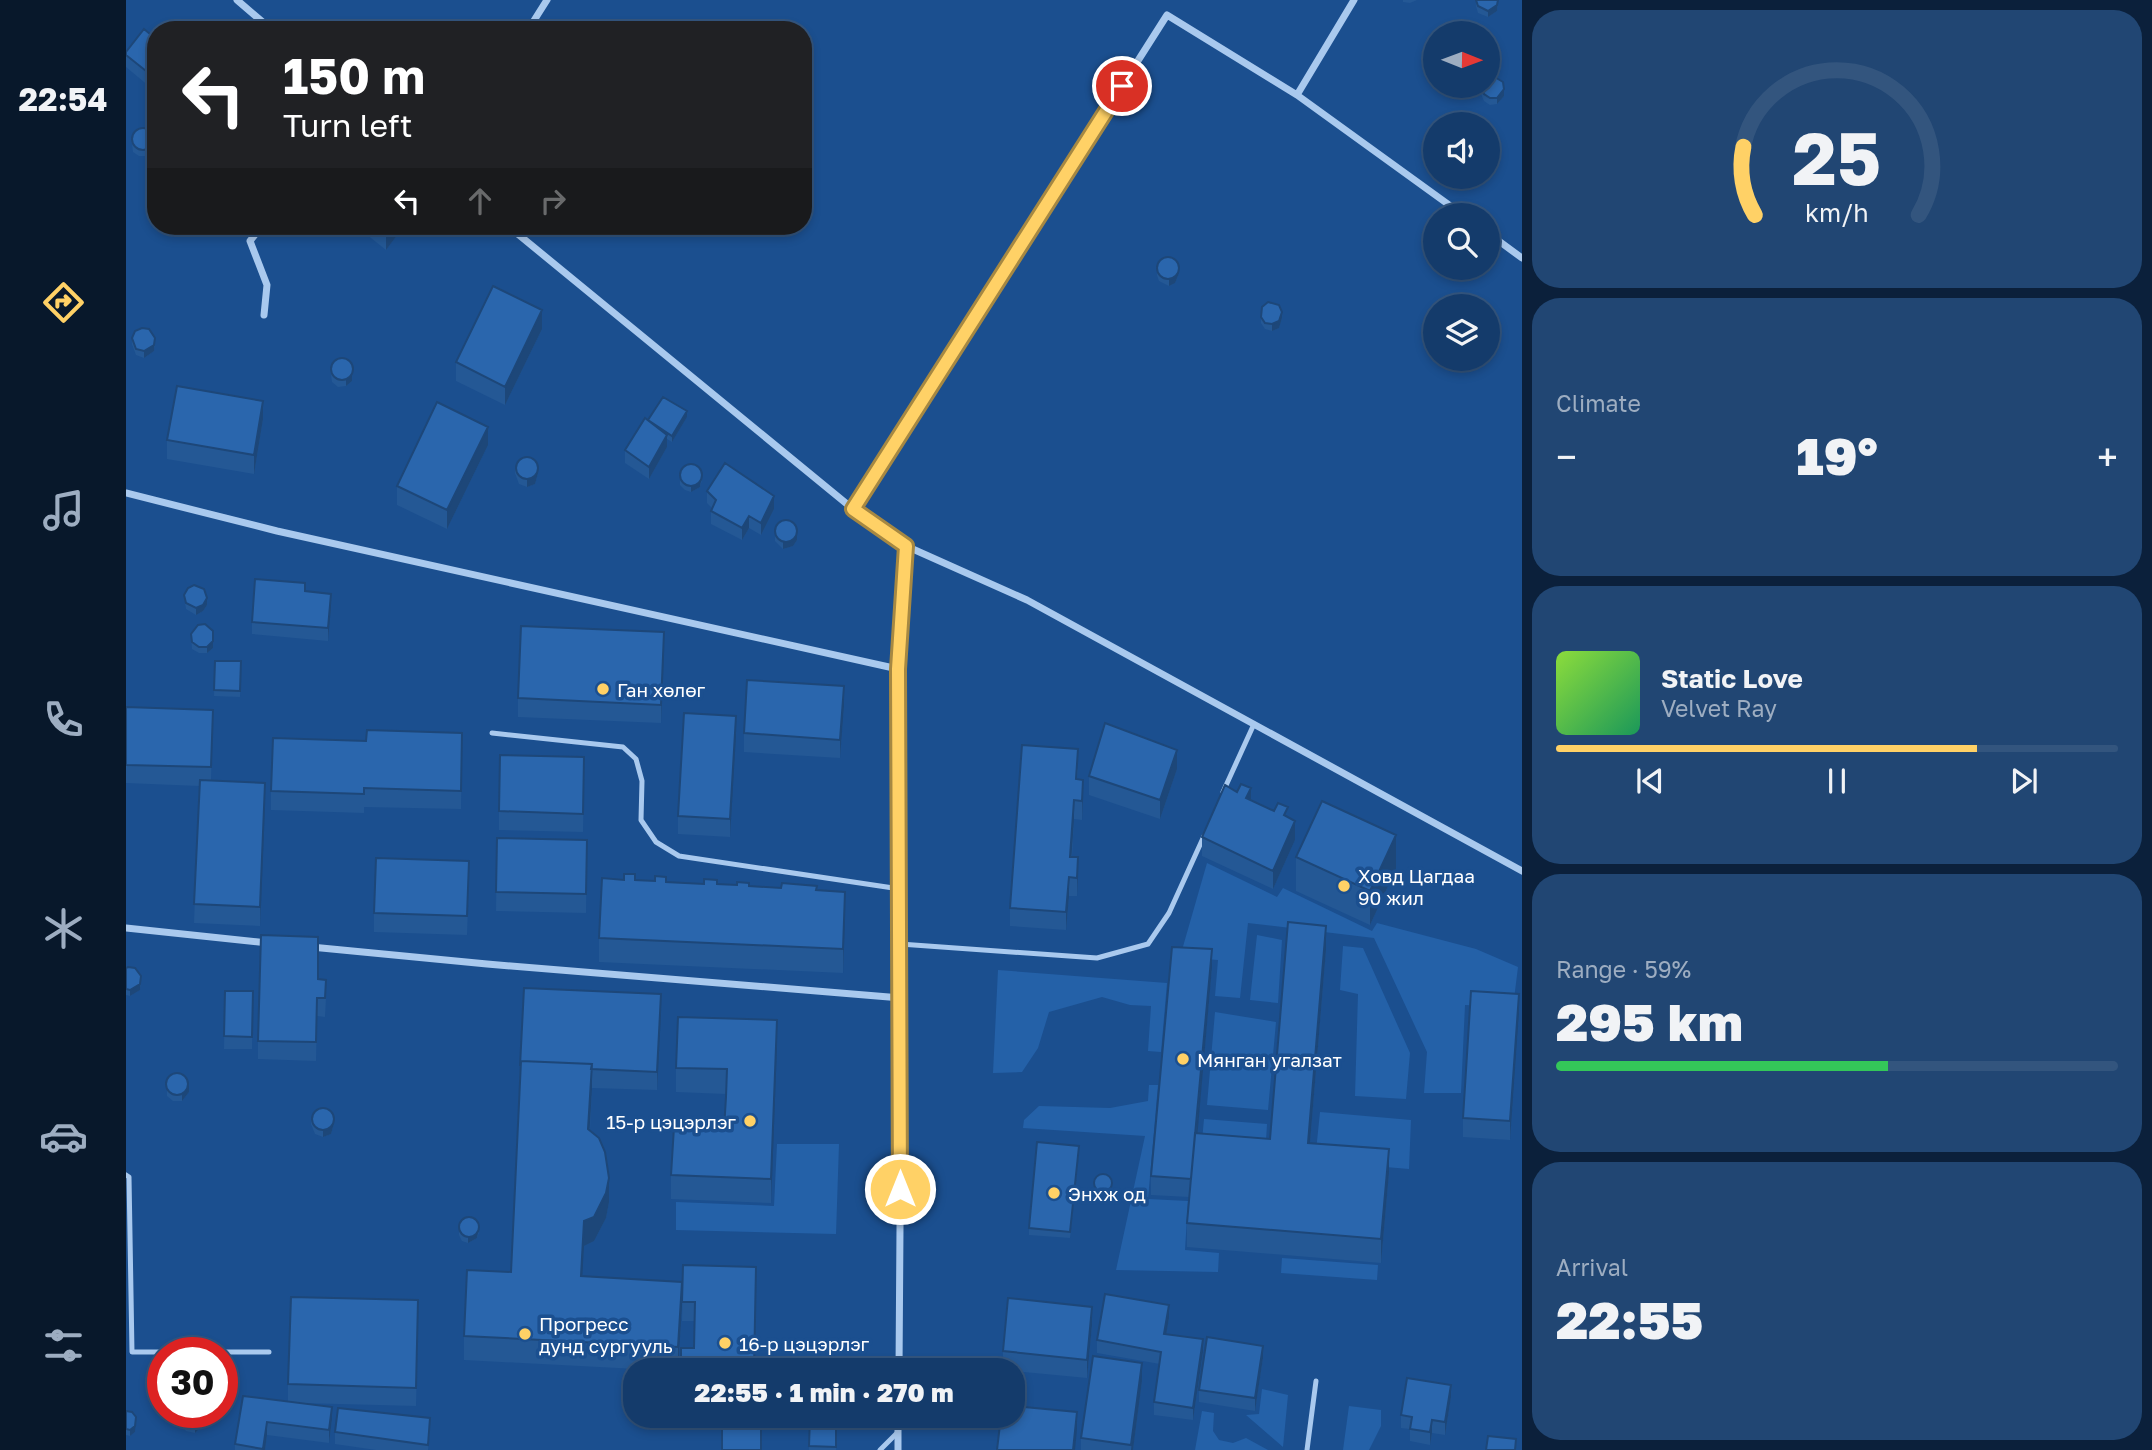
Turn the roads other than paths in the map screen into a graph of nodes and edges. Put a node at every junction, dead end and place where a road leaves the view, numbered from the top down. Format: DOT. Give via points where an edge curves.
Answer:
graph roads {
  1 [pos="237,0"];
  2 [pos="547,0"];
  3 [pos="1354,0"];
  4 [pos="262,21"];
  5 [pos="534,21"];
  6 [pos="1297,95"];
  7 [pos="1446,203"];
  8 [pos="255,235"];
  9 [pos="519,235"];
  10 [pos="1500,242"];
  11 [pos="1522,258"];
  12 [pos="264,315"];
  13 [pos="126,494"];
  14 [pos="853,509"];
  15 [pos="906,546"];
  16 [pos="898,669"];
  17 [pos="1254,724"];
  18 [pos="492,733"];
  19 [pos="1220,800"];
  20 [pos="1209,825"];
  21 [pos="1522,870"];
  22 [pos="900,889"];
  23 [pos="126,928"];
  24 [pos="274,943"];
  25 [pos="901,944"];
  26 [pos="301,946"];
  27 [pos="901,998"];
  28 [pos="126,1175"];
  29 [pos="269,1352"];
  30 [pos="899,1358"];
  31 [pos="1316,1381"];
  32 [pos="898,1428"];
  33 [pos="898,1432"];
  34 [pos="880,1450"];
  35 [pos="898,1450"];
  36 [pos="1307,1450"];
  1 -- 4 [label="street"];
  2 -- 5 [label="street"];
  3 -- 6 [label="street"];
  6 -- 7 [label="street"];
  6 -- 14 [label="street" via="1167,15"];
  8 -- 12 [label="street" via="250,241 267,285"];
  9 -- 14 [label="street"];
  10 -- 11 [label="street"];
  13 -- 16 [label="street"];
  14 -- 15 [label="street"];
  15 -- 16 [label="street"];
  15 -- 17 [label="street" via="1027,600"];
  16 -- 22 [label="street"];
  17 -- 19 [label="lane"];
  17 -- 21 [label="street"];
  18 -- 22 [label="lane" via="623,747 636,759 642,781 642,820 656,842 679,856"];
  20 -- 25 [label="lane" via="1169,913 1148,944 1097,958"];
  22 -- 25 [label="street"];
  23 -- 24 [label="street"];
  25 -- 27 [label="street"];
  26 -- 27 [label="street"];
  27 -- 30 [label="street"];
  28 -- 29 [label="lane" via="132,1352"];
  31 -- 36 [label="lane"];
  32 -- 33 [label="street"];
  33 -- 34 [label="lane"];
  33 -- 35 [label="street"];
}
